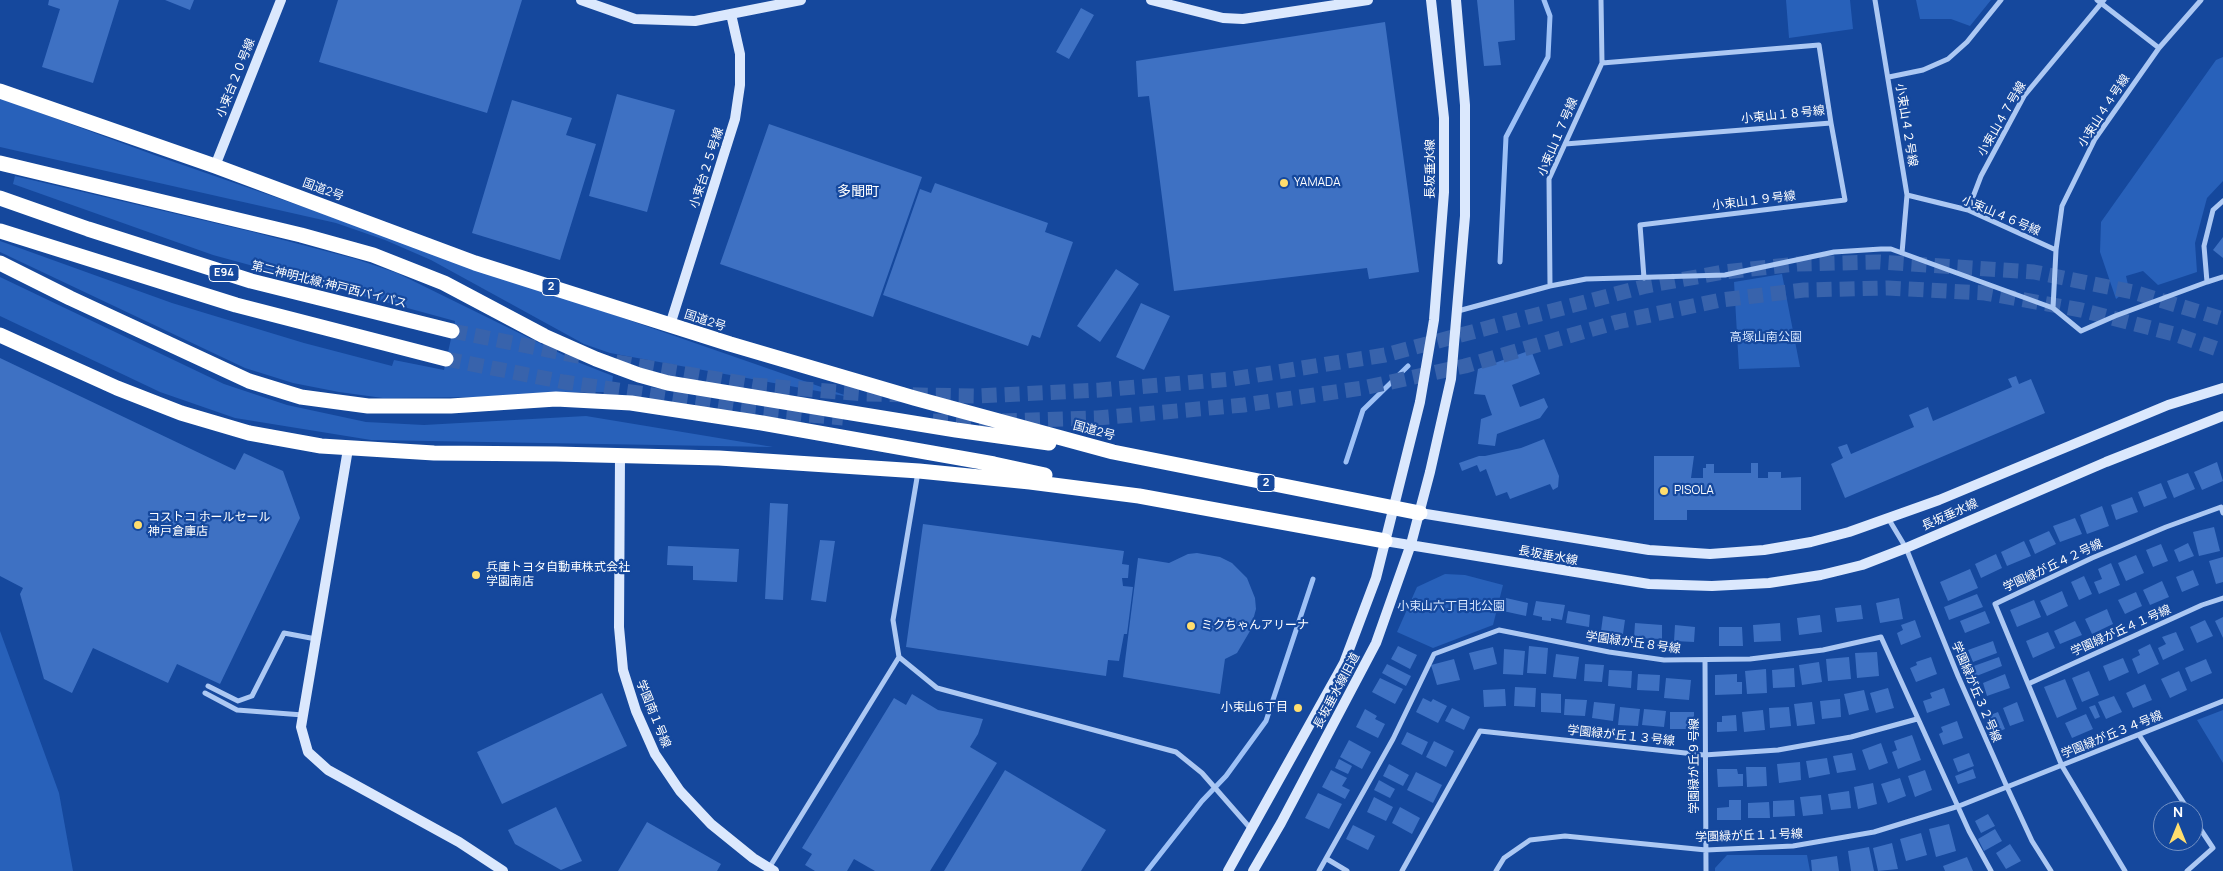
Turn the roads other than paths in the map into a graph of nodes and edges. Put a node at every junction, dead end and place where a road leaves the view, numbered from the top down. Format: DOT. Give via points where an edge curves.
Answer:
graph roads {
  1 [pos="281,0"];
  2 [pos="581,0"];
  3 [pos="801,0"];
  4 [pos="1151,0"];
  5 [pos="1368,0"];
  6 [pos="1431,0"];
  7 [pos="1456,0"];
  8 [pos="1600,0"];
  9 [pos="1875,0"];
  10 [pos="2001,0"];
  11 [pos="2201,0"];
  12 [pos="2101,1"];
  13 [pos="731,14"];
  14 [pos="2159,48"];
  15 [pos="1602,64"];
  16 [pos="1888,77"];
  17 [pos="0,91"];
  18 [pos="1831,123"];
  19 [pos="1564,144"];
  20 [pos="0,163"];
  21 [pos="215,166"];
  22 [pos="1907,195"];
  23 [pos="0,198"];
  24 [pos="2223,201"];
  25 [pos="1968,210"];
  26 [pos="0,230"];
  27 [pos="2056,250"];
  28 [pos="1902,253"];
  29 [pos="0,263"];
  30 [pos="2223,277"];
  31 [pos="1644,278"];
  32 [pos="2207,282"];
  33 [pos="1550,286"];
  34 [pos="2053,308"];
  35 [pos="1458,311"];
  36 [pos="670,325"];
  37 [pos="452,331"];
  38 [pos="0,335"];
  39 [pos="446,359"];
  40 [pos="2223,388"];
  41 [pos="2223,416"];
  42 [pos="348,449"];
  43 [pos="1113,452"];
  44 [pos="620,456"];
  45 [pos="918,471"];
  46 [pos="1139,496"];
  47 [pos="1394,509"];
  48 [pos="2222,509"];
  49 [pos="1420,513"];
  50 [pos="1888,518"];
  51 [pos="1385,541"];
  52 [pos="1411,544"];
  53 [pos="1906,548"];
  54 [pos="2223,598"];
  55 [pos="316,639"];
  56 [pos="899,658"];
  57 [pos="1704,660"];
  58 [pos="2028,684"];
  59 [pos="208,686"];
  60 [pos="205,693"];
  61 [pos="2223,700"];
  62 [pos="303,715"];
  63 [pos="1917,719"];
  64 [pos="2139,735"];
  65 [pos="1704,754"];
  66 [pos="2062,766"];
  67 [pos="2007,787"];
  68 [pos="2182,801"];
  69 [pos="1958,806"];
  70 [pos="1252,831"];
  71 [pos="2203,833"];
  72 [pos="1706,850"];
  73 [pos="1327,859"];
  74 [pos="771,870"];
  75 [pos="503,871"];
  76 [pos="1228,871"];
  77 [pos="1253,871"];
  78 [pos="1319,871"];
  79 [pos="1348,871"];
  80 [pos="1402,871"];
  81 [pos="1496,871"];
  82 [pos="1706,871"];
  83 [pos="1991,871"];
  84 [pos="2051,871"];
  85 [pos="2125,871"];
  86 [pos="2186,871"];
  1 -- 21 [label="main road, 小束台２０号線"];
  2 -- 13 [label="main road" via="635,18 695,21"];
  3 -- 13 [label="main road"];
  4 -- 5 [label="main road" via="1223,18 1243,19"];
  6 -- 47 [label="main road, 長坂垂水線" via="1444,118 1439,279 1420,402"];
  7 -- 35 [label="main road" via="1465,105 1465,216"];
  8 -- 15 [label="street, 小束山１７号線"];
  9 -- 16 [label="street, 小束山４２号線"];
  10 -- 16 [label="street" via="1967,42 1948,59 1923,70"];
  11 -- 14 [label="street, 小束山４４号線"];
  12 -- 14 [label="street"];
  12 -- 25 [label="street, 小束山４７号線" via="2024,96 1981,176"];
  13 -- 36 [label="main road, 小束台２５号線" via="740,54 736,119"];
  14 -- 27 [label="street, 小束山４４号線" via="2095,139 2062,206"];
  15 -- 18 [label="street, 小束山１８号線" via="1819,45"];
  15 -- 19 [label="street, 小束山１７号線"];
  16 -- 22 [label="street, 小束山４２号線"];
  17 -- 21 [label="highway, 国道2号 / 2"];
  18 -- 19 [label="street, 小束山１８号線"];
  18 -- 31 [label="street, 小束山１９号線" via="1845,200 1640,225"];
  19 -- 33 [label="street, 小束山１７号線" via="1549,179"];
  20 -- 43 [label="highway" via="373,255 444,283 544,336 596,359 668,383"];
  21 -- 36 [label="highway, 国道2号 / 2" via="475,263"];
  22 -- 25 [label="street, 小束山４６号線"];
  22 -- 28 [label="street, 小束山４２号線"];
  23 -- 37 [label="highway, 第二神明北線;神戸西バイパス / E94" via="251,281"];
  24 -- 32 [label="street" via="2213,210 2204,246"];
  25 -- 27 [label="street, 小束山４６号線"];
  26 -- 39 [label="highway, E94" via="236,305"];
  27 -- 34 [label="street, 小束山４４号線"];
  28 -- 31 [label="street" via="1891,249 1834,252 1725,276"];
  28 -- 34 [label="street"];
  29 -- 46 [label="highway" via="249,381 301,397 368,406 451,406 556,399 631,403 994,464"];
  30 -- 32 [label="street"];
  31 -- 33 [label="street" via="1586,279"];
  32 -- 34 [label="street" via="2081,331"];
  33 -- 35 [label="street"];
  35 -- 49 [label="main road" via="1450,379"];
  36 -- 43 [label="highway, 国道2号 / 2" via="914,398"];
  38 -- 42 [label="highway" via="91,377 181,413 249,433"];
  40 -- 50 [label="main road, 長坂垂水線" via="2168,405 1940,500"];
  41 -- 53 [label="main road, 長坂垂水線" via="2106,462"];
  42 -- 44 [label="highway"];
  42 -- 55 [label="main road"];
  43 -- 47 [label="highway, 国道2号 / 2"];
  44 -- 45 [label="highway" via="719,458"];
  44 -- 74 [label="main road, 学園南１号線" via="619,627 623,670 636,711 655,754 680,791 711,824"];
  45 -- 46 [label="highway"];
  45 -- 56 [label="street" via="892,620"];
  46 -- 51 [label="highway"];
  47 -- 49 [label="highway, 国道2号 / 2"];
  47 -- 51 [label="main road, 長坂垂水線"];
  48 -- 58 [label="street, 学園緑が丘４２号線" via="2166,527 1995,604"];
  49 -- 50 [label="main road, 長坂垂水線" via="1586,542 1710,554 1811,542"];
  49 -- 52 [label="main road, 長坂垂水線旧道"];
  50 -- 53 [label="street, 学園緑が丘３２号線"];
  51 -- 52 [label="main road, 長坂垂水線"];
  51 -- 70 [label="main road, 長坂垂水線旧道" via="1376,578 1344,663"];
  52 -- 53 [label="main road, 長坂垂水線" via="1630,581 1706,586 1769,583 1821,575 1862,565"];
  52 -- 77 [label="main road, 長坂垂水線旧道" via="1376,643"];
  53 -- 67 [label="street, 学園緑が丘３２号線"];
  54 -- 58 [label="street, 学園緑が丘４１号線"];
  55 -- 59 [label="street" via="284,633 252,696 238,700"];
  55 -- 62 [label="main road"];
  56 -- 70 [label="street" via="937,688 1176,752 1202,773"];
  56 -- 74 [label="street"];
  57 -- 63 [label="street, 学園緑が丘８号線" via="1750,659 1823,650 1881,638"];
  57 -- 65 [label="street, 学園緑が丘９号線"];
  57 -- 73 [label="street, 学園緑が丘８号線" via="1664,660 1499,630 1434,654"];
  58 -- 66 [label="street, 学園緑が丘４２号線"];
  60 -- 62 [label="street" via="237,710"];
  61 -- 64 [label="street, 学園緑が丘３４号線"];
  62 -- 75 [label="main road" via="301,727 308,752 328,770 459,842"];
  63 -- 65 [label="street, 学園緑が丘１３号線" via="1851,737 1778,750"];
  63 -- 69 [label="street, 学園緑が丘８号線"];
  64 -- 66 [label="street, 学園緑が丘３４号線"];
  64 -- 68 [label="street"];
  65 -- 72 [label="street, 学園緑が丘９号線"];
  65 -- 80 [label="street, 学園緑が丘１３号線" via="1480,731"];
  66 -- 67 [label="street, 学園緑が丘３４号線"];
  66 -- 85 [label="street, 学園緑が丘４２号線"];
  67 -- 69 [label="street, 学園緑が丘１１号線"];
  67 -- 84 [label="street, 学園緑が丘３２号線" via="2032,841"];
  69 -- 72 [label="street, 学園緑が丘１１号線" via="1865,834 1793,846"];
  69 -- 83 [label="street, 学園緑が丘８号線"];
  70 -- 76 [label="main road, 長坂垂水線旧道"];
  71 -- 86 [label="street" via="2213,848"];
  72 -- 81 [label="street, 学園緑が丘１１号線" via="1565,836 1530,840 1504,858"];
  72 -- 82 [label="street, 学園緑が丘９号線"];
  73 -- 78 [label="street, 学園緑が丘８号線"];
  73 -- 79 [label="street"];
}
